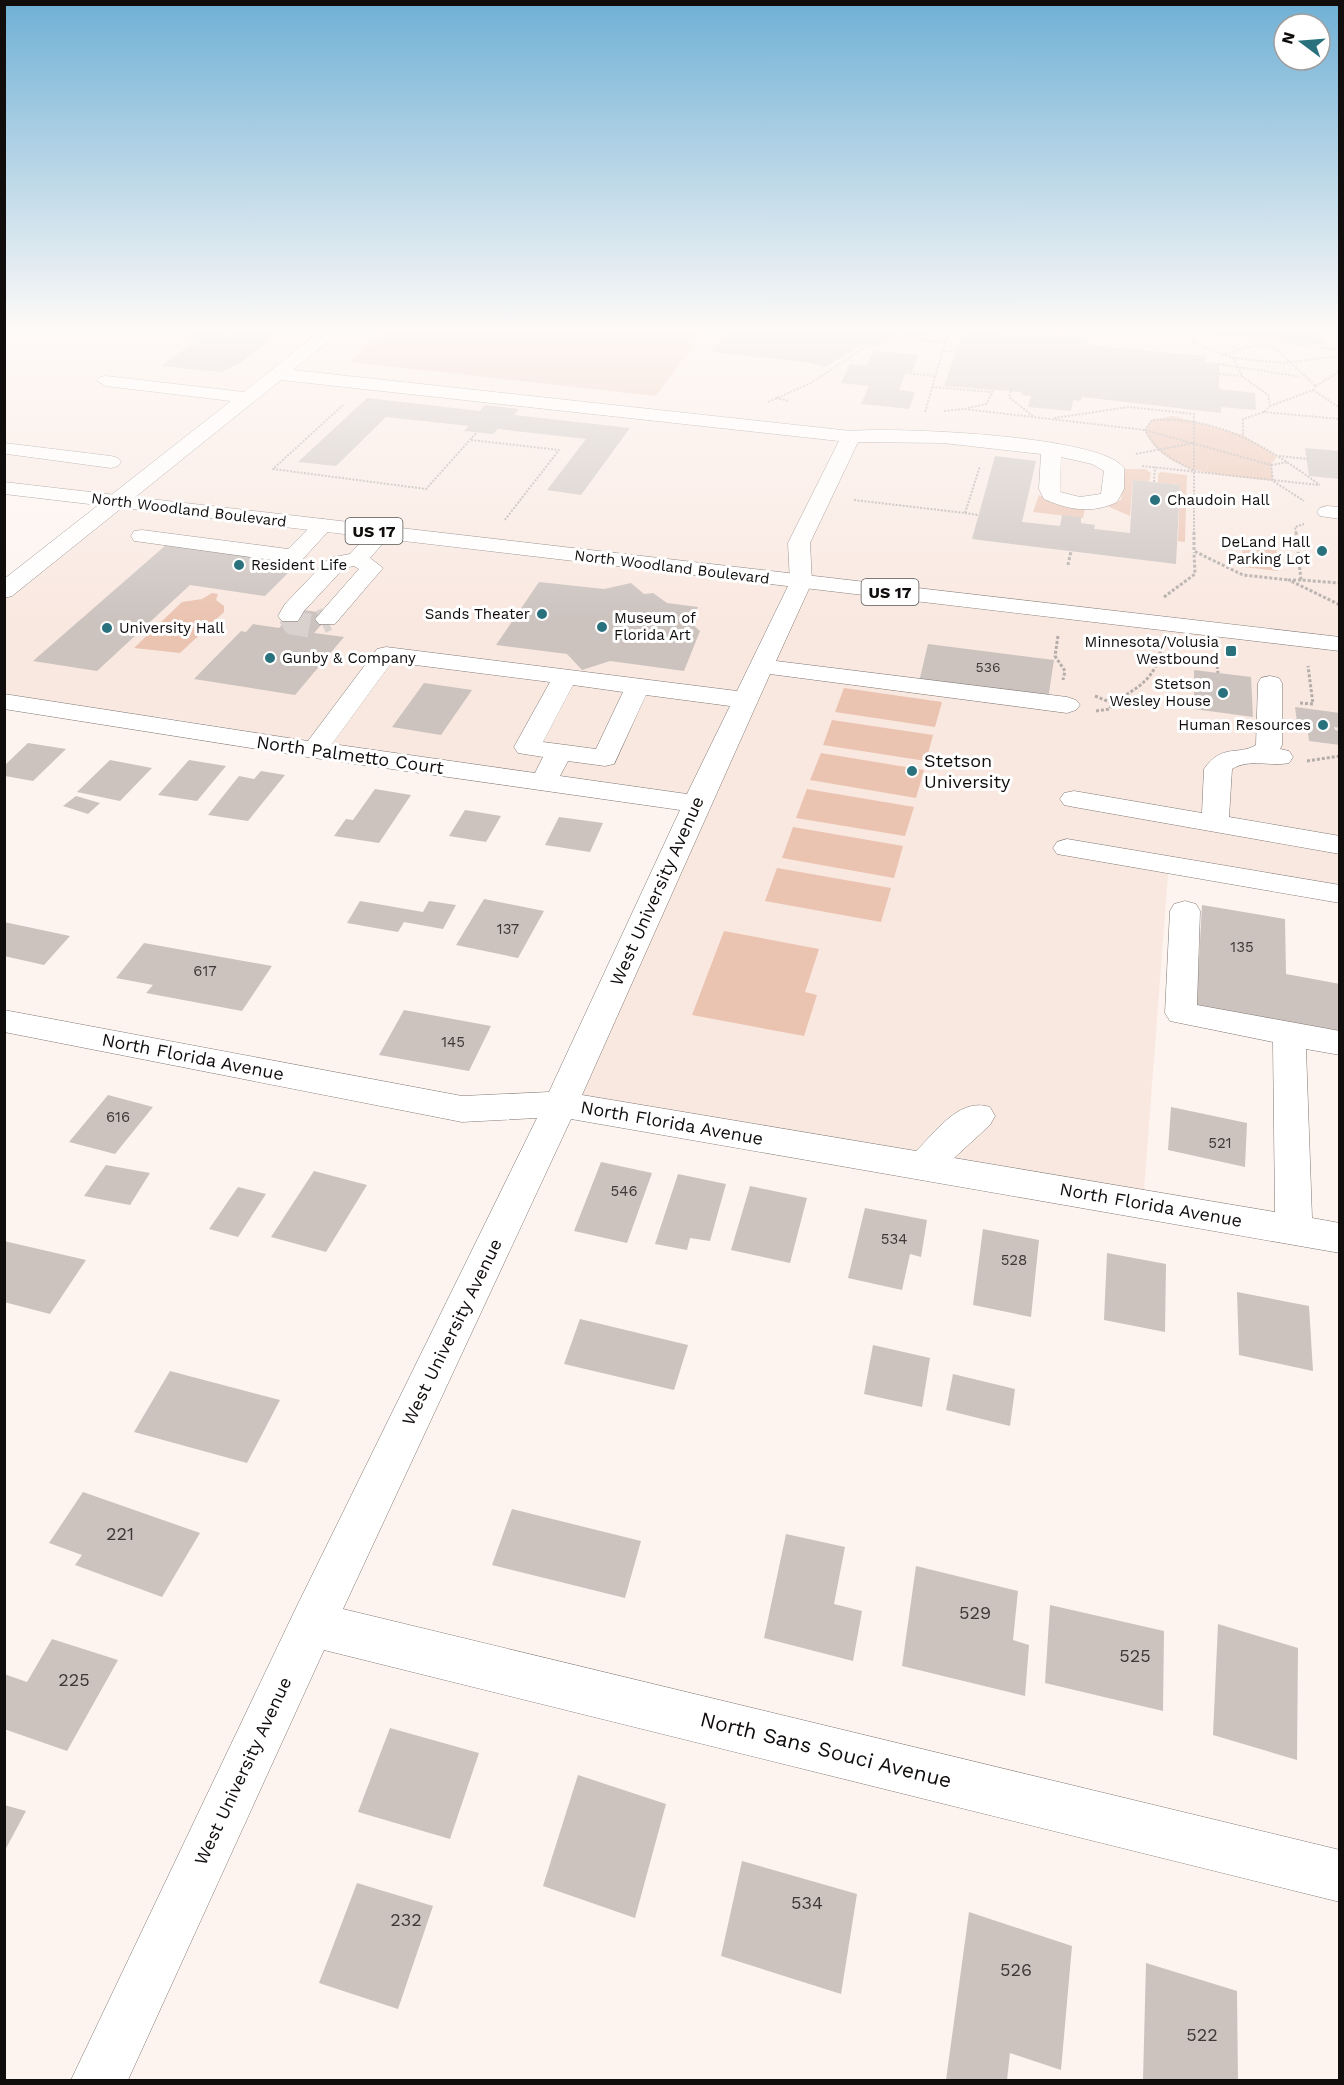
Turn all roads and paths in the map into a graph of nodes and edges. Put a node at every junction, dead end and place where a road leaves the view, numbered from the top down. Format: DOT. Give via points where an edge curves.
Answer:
graph roads {
  1 [pos="213,426"];
  2 [pos="320,426"];
  3 [pos="754,426"];
  4 [pos="1046,426"];
  5 [pos="1112,426"];
  6 [pos="1148,426"];
  7 [pos="1196,426"];
  8 [pos="1216,426"];
  9 [pos="1243,426"];
  10 [pos="1145,430"];
  11 [pos="477,432"];
  12 [pos="1243,435"];
  13 [pos="851,437"];
  14 [pos="470,440"];
  15 [pos="1195,443"];
  16 [pos="7,448"];
  17 [pos="1044,449"];
  18 [pos="1158,450"];
  19 [pos="1136,453"];
  20 [pos="1277,456"];
  21 [pos="1308,459"];
  22 [pos="981,460"];
  23 [pos="111,462"];
  24 [pos="1288,462"];
  25 [pos="1271,465"];
  26 [pos="1133,466"];
  27 [pos="1155,467"];
  28 [pos="1193,470"];
  29 [pos="1273,481"];
  30 [pos="1154,482"];
  31 [pos="4,488"];
  32 [pos="854,500"];
  33 [pos="118,501"];
  34 [pos="175,508"];
  35 [pos="1325,510"];
  36 [pos="965,513"];
  37 [pos="978,514"];
  38 [pos="1306,524"];
  39 [pos="323,525"];
  40 [pos="498,530"];
  41 [pos="382,532"];
  42 [pos="1071,551"];
  43 [pos="1194,551"];
  44 [pos="357,559"];
  45 [pos="1068,565"];
  46 [pos="1289,580"];
  47 [pos="1301,580"];
  48 [pos="801,582"];
  49 [pos="1340,583"];
  50 [pos="4,591"];
  51 [pos="1160,600"];
  52 [pos="1340,605"];
  53 [pos="290,616"];
  54 [pos="327,619"];
  55 [pos="1059,626"];
  56 [pos="1162,639"];
  57 [pos="1340,644"];
  58 [pos="1216,654"];
  59 [pos="1307,656"];
  60 [pos="761,666"];
  61 [pos="1218,673"];
  62 [pos="565,677"];
  63 [pos="1270,683"];
  64 [pos="638,686"];
  65 [pos="1065,694"];
  66 [pos="1092,695"];
  67 [pos="4,700"];
  68 [pos="745,700"];
  69 [pos="1292,702"];
  70 [pos="1314,704"];
  71 [pos="1315,710"];
  72 [pos="314,750"];
  73 [pos="559,752"];
  74 [pos="544,782"];
  75 [pos="1074,799"];
  76 [pos="696,804"];
  77 [pos="1215,824"];
  78 [pos="1340,845"];
  79 [pos="1067,848"];
  80 [pos="1340,894"];
  81 [pos="1185,911"];
  82 [pos="4,1021"];
  83 [pos="1289,1034"];
  84 [pos="1340,1043"];
  85 [pos="561,1104"];
  86 [pos="978,1116"];
  87 [pos="923,1166"];
  88 [pos="1294,1230"];
  89 [pos="1340,1238"];
  90 [pos="312,1624"];
  91 [pos="1340,1876"];
  92 [pos="99,2080"];
  1 -- 33 [label="street"];
  2 -- 14 [label="path" via="273,469 426,489"];
  3 -- 13 [label="street"];
  4 -- 17 [label="path"];
  5 -- 10 [label="path"];
  6 -- 10 [label="path"];
  7 -- 15 [label="path"];
  8 -- 12 [label="path"];
  9 -- 12 [label="path"];
  10 -- 15 [label="path"];
  10 -- 18 [label="path"];
  11 -- 14 [label="path"];
  12 -- 20 [label="path"];
  13 -- 17 [label="street" via="882,433"];
  13 -- 48 [label="street" via="799,543"];
  14 -- 40 [label="path" via="559,450"];
  15 -- 18 [label="path"];
  15 -- 25 [label="path"];
  15 -- 28 [label="path"];
  16 -- 23 [label="street"];
  18 -- 19 [label="path"];
  18 -- 28 [label="path"];
  20 -- 21 [label="path"];
  20 -- 24 [label="path"];
  22 -- 36 [label="path"];
  24 -- 25 [label="path"];
  24 -- 29 [label="path" via="1320,485"];
  25 -- 29 [label="path"];
  26 -- 27 [label="path"];
  27 -- 28 [label="path"];
  27 -- 30 [label="path"];
  28 -- 29 [label="path"];
  28 -- 43 [label="path"];
  29 -- 35 [label="path"];
  31 -- 33 [label="street, North Woodland Boulevard / US 17"];
  32 -- 36 [label="path"];
  33 -- 34 [label="street, North Woodland Boulevard / US 17"];
  33 -- 50 [label="street"];
  34 -- 39 [label="street, North Woodland Boulevard / US 17"];
  34 -- 39 [label="street" via="142,536 293,556"];
  36 -- 37 [label="path"];
  38 -- 47 [label="path" via="1295,527"];
  39 -- 41 [label="street, North Woodland Boulevard / US 17"];
  41 -- 44 [label="street"];
  41 -- 48 [label="street, North Woodland Boulevard / US 17"];
  42 -- 45 [label="path"];
  43 -- 46 [label="path" via="1243,575"];
  43 -- 51 [label="path" via="1195,574"];
  44 -- 53 [label="street" via="337,563"];
  44 -- 54 [label="street" via="372,568"];
  46 -- 47 [label="path"];
  46 -- 52 [label="path"];
  47 -- 49 [label="path"];
  48 -- 57 [label="street, North Woodland Boulevard / US 17"];
  48 -- 60 [label="street, West University Avenue"];
  55 -- 65 [label="path" via="1055,656 1065,671"];
  56 -- 66 [label="path" via="1153,678 1112,703"];
  58 -- 61 [label="path"];
  59 -- 70 [label="path"];
  60 -- 65 [label="street"];
  60 -- 68 [label="street, West University Avenue"];
  62 -- 64 [label="street"];
  62 -- 72 [label="street" via="386,654"];
  62 -- 73 [label="street" via="526,747"];
  63 -- 77 [label="street" via="1271,757 1243,755 1222,762 1217,769"];
  64 -- 68 [label="street"];
  64 -- 73 [label="street" via="605,758"];
  67 -- 72 [label="street, North Palmetto Court"];
  68 -- 76 [label="street, West University Avenue"];
  69 -- 70 [label="path"];
  70 -- 71 [label="path"];
  72 -- 74 [label="street, North Palmetto Court"];
  73 -- 74 [label="street"];
  74 -- 76 [label="street, North Palmetto Court"];
  75 -- 77 [label="street"];
  76 -- 85 [label="street, West University Avenue"];
  77 -- 78 [label="street"];
  79 -- 80 [label="street"];
  81 -- 83 [label="street" via="1181,1012"];
  82 -- 85 [label="street, North Florida Avenue" via="462,1109"];
  83 -- 84 [label="street"];
  83 -- 88 [label="street"];
  85 -- 87 [label="street, North Florida Avenue"];
  85 -- 90 [label="street, West University Avenue"];
  86 -- 87 [label="street" via="964,1123 951,1141"];
  87 -- 88 [label="street, North Florida Avenue"];
  88 -- 89 [label="street, North Florida Avenue"];
  90 -- 91 [label="street, North Sans Souci Avenue"];
  90 -- 92 [label="street, West University Avenue"];
}
